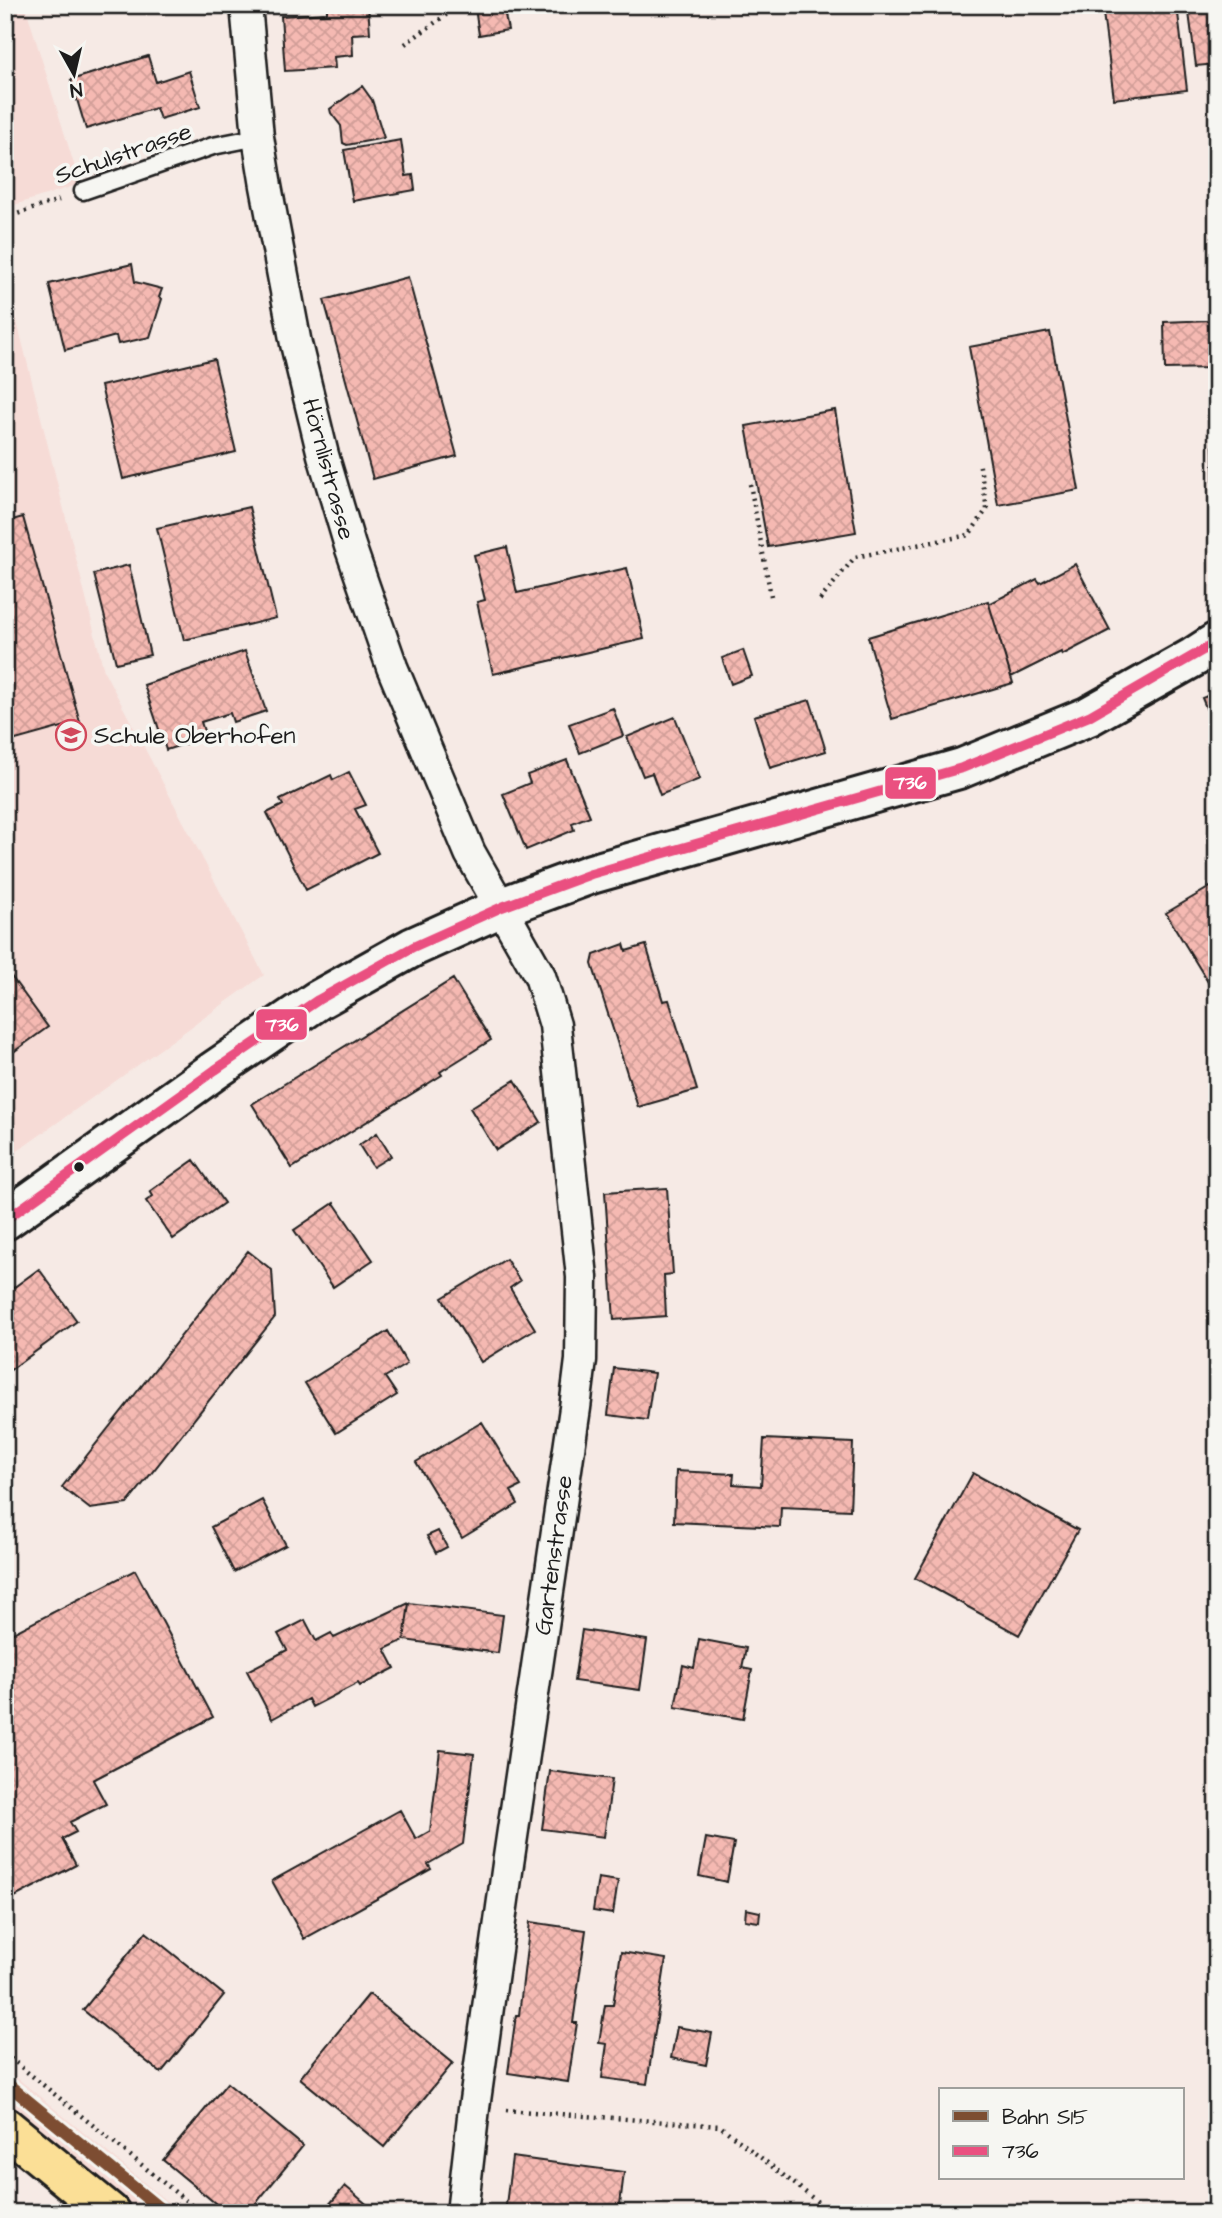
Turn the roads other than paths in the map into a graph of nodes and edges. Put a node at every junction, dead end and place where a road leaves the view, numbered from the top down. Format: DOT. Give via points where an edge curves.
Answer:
graph roads {
  1 [pos="246,5"];
  2 [pos="258,137"];
  3 [pos="83,191"];
  4 [pos="1217,642"];
  5 [pos="502,906"];
  6 [pos="5,1220"];
  7 [pos="5,2127"];
  8 [pos="110,2213"];
  9 [pos="462,2213"];
  1 -- 2 [label="street, Hörnlistrasse"];
  2 -- 3 [label="lane, Schulstrasse" via="213,146"];
  2 -- 5 [label="street, Hörnlistrasse" via="296,344 350,546 393,667 470,853"];
  4 -- 5 [label="main road" via="1089,716 962,768 591,874"];
  5 -- 6 [label="main road" via="413,947 318,1000"];
  5 -- 9 [label="street, Gartenstrasse" via="540,976 555,1025 581,1264 581,1360"];
  7 -- 8 [label="main road"];
}
